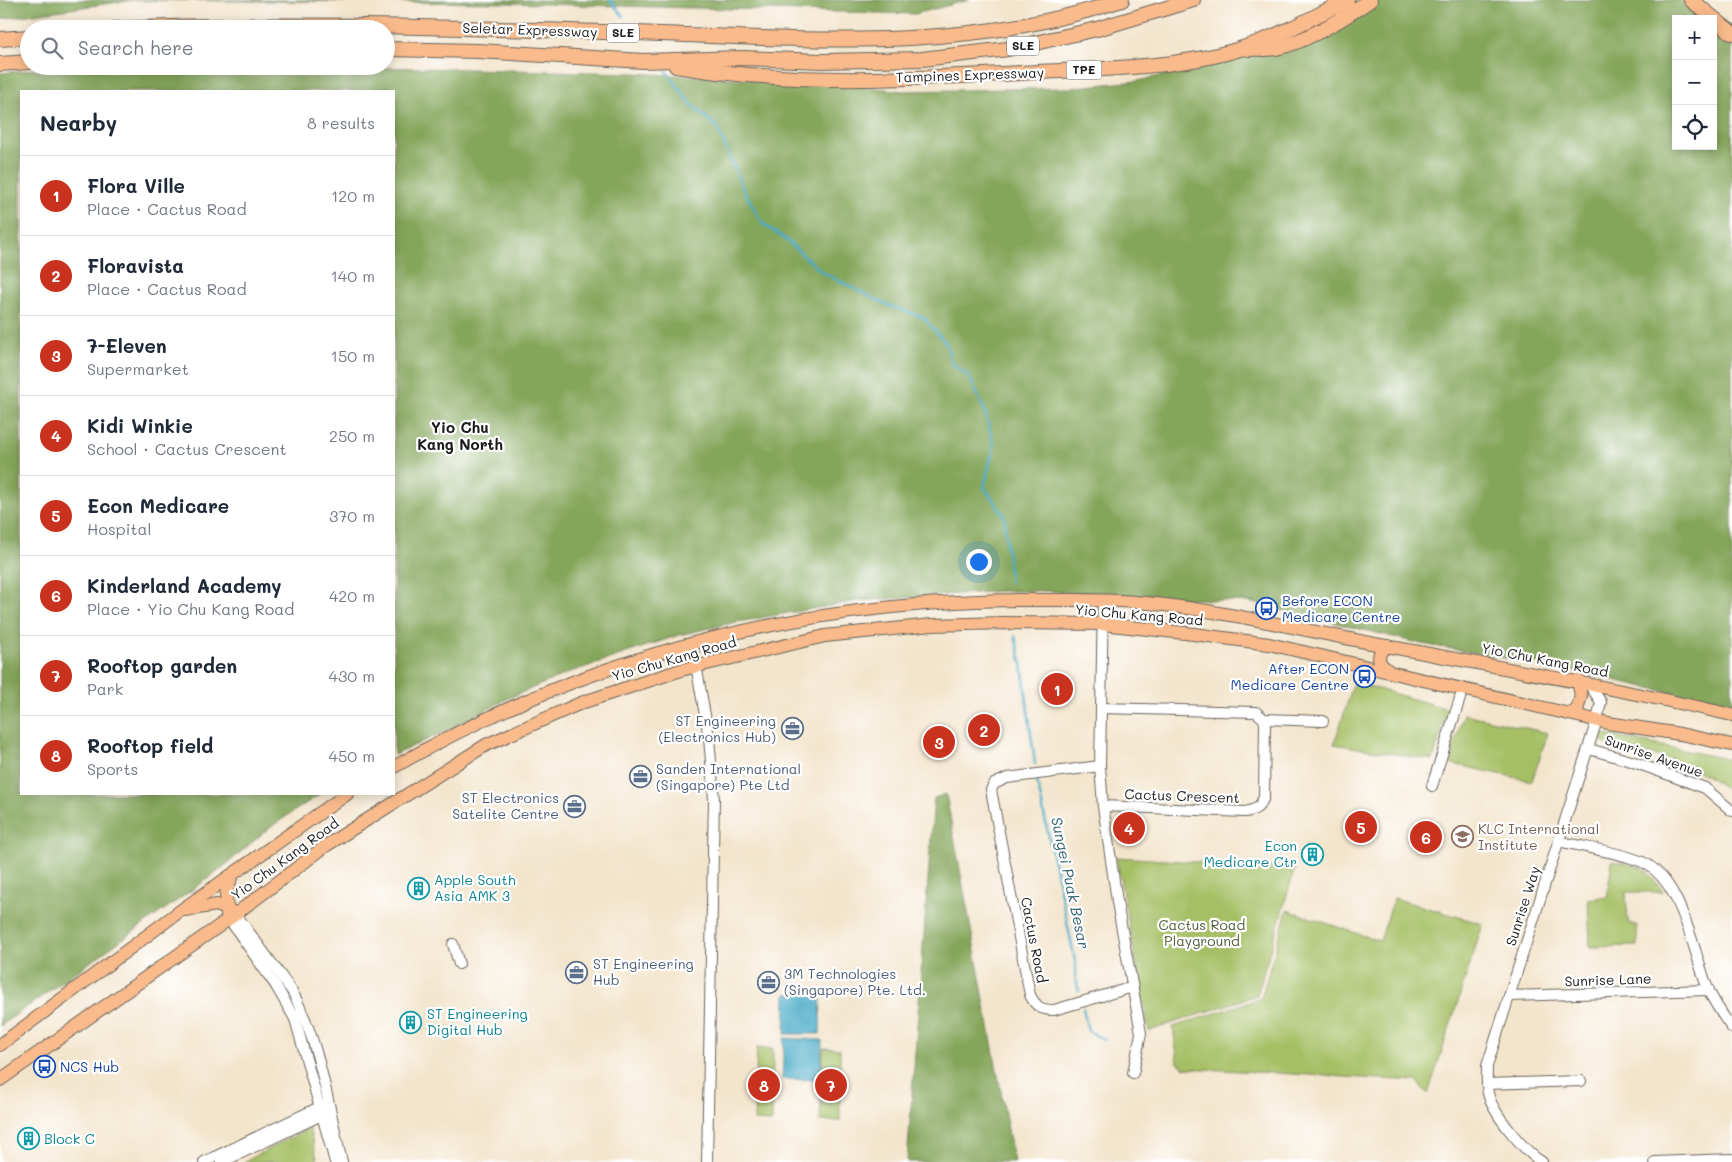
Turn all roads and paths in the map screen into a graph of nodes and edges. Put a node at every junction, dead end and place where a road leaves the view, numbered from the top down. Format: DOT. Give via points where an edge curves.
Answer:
graph roads {
  1 [pos="1122,0"];
  2 [pos="1193,0"];
  3 [pos="1347,0"];
  4 [pos="1370,0"];
  5 [pos="1691,0"];
  6 [pos="395,25"];
  7 [pos="1732,33"];
  8 [pos="20,38"];
  9 [pos="0,39"];
  10 [pos="395,49"];
  11 [pos="1240,49"];
  12 [pos="643,61"];
  13 [pos="20,63"];
  14 [pos="0,64"];
  15 [pos="1103,601"];
  16 [pos="1102,624"];
  17 [pos="692,643"];
  18 [pos="1388,646"];
  19 [pos="696,666"];
  20 [pos="1389,671"];
  21 [pos="1583,682"];
  22 [pos="1463,688"];
  23 [pos="1101,708"];
  24 [pos="1571,713"];
  25 [pos="1732,715"];
  26 [pos="1264,718"];
  27 [pos="1597,720"];
  28 [pos="1323,722"];
  29 [pos="1732,745"];
  30 [pos="1589,749"];
  31 [pos="395,766"];
  32 [pos="1100,766"];
  33 [pos="1432,786"];
  34 [pos="346,795"];
  35 [pos="1103,806"];
  36 [pos="1732,811"];
  37 [pos="1559,841"];
  38 [pos="232,875"];
  39 [pos="180,911"];
  40 [pos="230,913"];
  41 [pos="453,944"];
  42 [pos="459,964"];
  43 [pos="1133,987"];
  44 [pos="1708,990"];
  45 [pos="1509,996"];
  46 [pos="1732,1028"];
  47 [pos="0,1045"];
  48 [pos="1133,1073"];
  49 [pos="0,1080"];
  50 [pos="1581,1081"];
  51 [pos="1487,1084"];
  52 [pos="325,1108"];
  53 [pos="1732,1159"];
  54 [pos="204,1162"];
  55 [pos="222,1162"];
  56 [pos="335,1162"];
  57 [pos="342,1162"];
  58 [pos="707,1162"];
  59 [pos="1542,1162"];
  60 [pos="1655,1162"];
  1 -- 6 [label="highway, Seletar Expressway / SLE" via="1090,11 1005,29 920,38 814,39"];
  2 -- 12 [label="highway, Seletar Expressway / SLE" via="1096,29 1008,49 932,58"];
  3 -- 11 [label="highway, Tampines Expressway / TPE"];
  4 -- 11 [label="highway" via="1299,40 1275,48"];
  5 -- 7 [label="highway"];
  8 -- 9 [label="highway"];
  10 -- 12 [label="highway, Seletar Expressway / SLE"];
  11 -- 12 [label="highway, Tampines Expressway / TPE" via="1133,67 927,78 830,79 694,69"];
  13 -- 14 [label="highway"];
  15 -- 16 [label="street"];
  15 -- 17 [label="main road, Yio Chu Kang Road" via="908,604 822,614"];
  15 -- 18 [label="main road, Yio Chu Kang Road" via="1147,603 1248,617"];
  16 -- 19 [label="main road, Yio Chu Kang Road" via="932,624 825,636"];
  16 -- 20 [label="main road, Yio Chu Kang Road" via="1269,644"];
  16 -- 23 [label="street"];
  17 -- 19 [label="street"];
  17 -- 31 [label="main road, Yio Chu Kang Road" via="588,676 500,712"];
  18 -- 20 [label="main road" via="1381,651 1379,658 1381,665"];
  18 -- 21 [label="main road, Yio Chu Kang Road"];
  19 -- 40 [label="main road, Yio Chu Kang Road" via="581,703 486,745 328,845"];
  19 -- 58 [label="street" via="709,737 714,799"];
  20 -- 22 [label="main road, Yio Chu Kang Road"];
  21 -- 24 [label="main road" via="1580,704"];
  21 -- 25 [label="main road, Yio Chu Kang Road"];
  21 -- 27 [label="street, Sunrise Way" via="1601,702"];
  22 -- 24 [label="main road, Yio Chu Kang Road"];
  22 -- 33 [label="street"];
  23 -- 26 [label="street" via="1256,712"];
  23 -- 32 [label="street"];
  24 -- 27 [label="main road, Yio Chu Kang Road"];
  26 -- 28 [label="street"];
  26 -- 35 [label="street, Cactus Crescent" via="1264,797 1254,810"];
  27 -- 29 [label="main road, Yio Chu Kang Road"];
  27 -- 30 [label="street, Sunrise Way"];
  30 -- 36 [label="street, Sunrise Avenue" via="1705,788"];
  30 -- 37 [label="street, Sunrise Way"];
  32 -- 35 [label="street"];
  32 -- 43 [label="street, Cactus Road" via="1007,778 994,784 991,790 1034,1003 1042,1010 1054,1010"];
  34 -- 38 [label="main road, Yio Chu Kang Road"];
  35 -- 43 [label="street"];
  37 -- 44 [label="street" via="1641,861 1653,869 1670,887 1692,937"];
  37 -- 45 [label="street, Sunrise Way"];
  38 -- 39 [label="main road, Yio Chu Kang Road"];
  38 -- 40 [label="main road" via="226,894"];
  39 -- 40 [label="main road" via="208,906"];
  39 -- 47 [label="main road, Yio Chu Kang Road"];
  40 -- 49 [label="main road, Yio Chu Kang Road"];
  40 -- 52 [label="street" via="296,1019"];
  41 -- 42 [label="street"];
  43 -- 48 [label="street" via="1141,1033"];
  44 -- 45 [label="street, Sunrise Lane"];
  44 -- 46 [label="street"];
  45 -- 51 [label="street, Sunrise Way" via="1486,1066"];
  50 -- 51 [label="street"];
  51 -- 59 [label="street, Sunrise Way" via="1490,1101 1513,1136"];
  52 -- 54 [label="street"];
  52 -- 55 [label="street"];
  52 -- 56 [label="street"];
  52 -- 57 [label="street"];
  53 -- 60 [label="street"];
}
